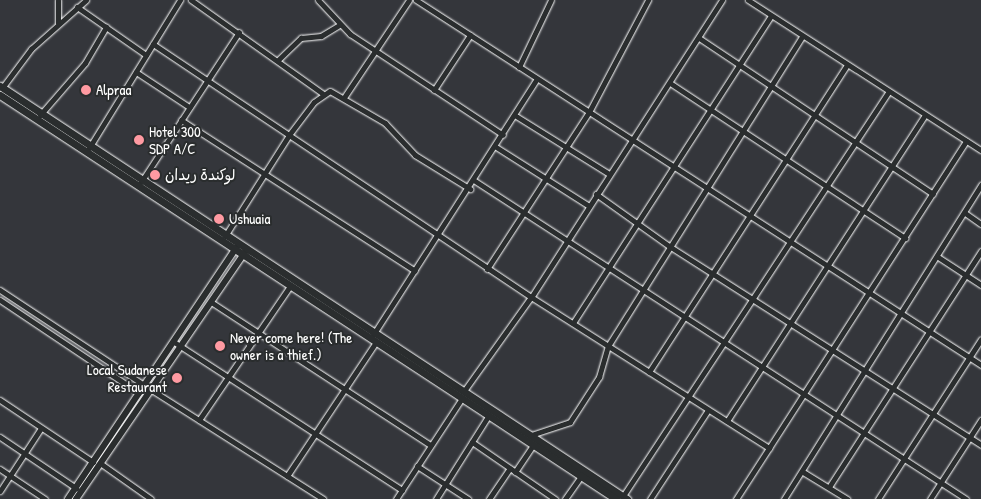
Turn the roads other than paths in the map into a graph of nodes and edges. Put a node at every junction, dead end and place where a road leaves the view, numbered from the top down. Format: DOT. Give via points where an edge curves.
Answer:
graph roads {
  1 [pos="58,0"];
  2 [pos="86,0"];
  3 [pos="180,0"];
  4 [pos="192,0"];
  5 [pos="318,0"];
  6 [pos="409,0"];
  7 [pos="416,0"];
  8 [pos="551,0"];
  9 [pos="648,0"];
  10 [pos="722,0"];
  11 [pos="748,0"];
  12 [pos="77,7"];
  13 [pos="771,16"];
  14 [pos="58,23"];
  15 [pos="339,25"];
  16 [pos="106,27"];
  17 [pos="239,32"];
  18 [pos="470,35"];
  19 [pos="802,37"];
  20 [pos="699,38"];
  21 [pos="154,44"];
  22 [pos="375,51"];
  23 [pos="146,56"];
  24 [pos="278,60"];
  25 [pos="737,63"];
  26 [pos="846,66"];
  27 [pos="519,67"];
  28 [pos="136,72"];
  29 [pos="208,79"];
  30 [pos="537,79"];
  31 [pos="670,83"];
  32 [pos="771,88"];
  33 [pos="1,90"];
  34 [pos="434,90"];
  35 [pos="322,93"];
  36 [pos="888,93"];
  37 [pos="344,96"];
  38 [pos="190,107"];
  39 [pos="708,108"];
  40 [pos="589,112"];
  41 [pos="40,115"];
  42 [pos="516,116"];
  43 [pos="924,116"];
  44 [pos="813,117"];
  45 [pos="181,120"];
  46 [pos="744,133"];
  47 [pos="289,135"];
  48 [pos="503,135"];
  49 [pos="631,139"];
  50 [pos="966,141"];
  51 [pos="856,144"];
  52 [pos="496,147"];
  53 [pos="89,148"];
  54 [pos="567,148"];
  55 [pos="981,150"];
  56 [pos="786,160"];
  57 [pos="671,166"];
  58 [pos="891,167"];
  59 [pos="264,174"];
  60 [pos="609,174"];
  61 [pos="547,178"];
  62 [pos="475,181"];
  63 [pos="141,183"];
  64 [pos="981,186"];
  65 [pos="826,187"];
  66 [pos="707,188"];
  67 [pos="470,189"];
  68 [pos="596,194"];
  69 [pos="933,194"];
  70 [pos="589,206"];
  71 [pos="864,211"];
  72 [pos="525,212"];
  73 [pos="965,213"];
  74 [pos="751,216"];
  75 [pos="636,222"];
  76 [pos="981,224"];
  77 [pos="224,237"];
  78 [pos="437,237"];
  79 [pos="905,238"];
  80 [pos="566,241"];
  81 [pos="790,242"];
  82 [pos="669,246"];
  83 [pos="236,248"];
  84 [pos="981,251"];
  85 [pos="244,253"];
  86 [pos="938,257"];
  87 [pos="827,265"];
  88 [pos="607,267"];
  89 [pos="487,269"];
  90 [pos="416,271"];
  91 [pos="714,274"];
  92 [pos="966,275"];
  93 [pos="290,286"];
  94 [pos="981,286"];
  95 [pos="0,290"];
  96 [pos="642,291"];
  97 [pos="869,292"];
  98 [pos="531,296"];
  99 [pos="752,299"];
  100 [pos="0,300"];
  101 [pos="210,302"];
  102 [pos="903,315"];
  103 [pos="684,318"];
  104 [pos="573,323"];
  105 [pos="790,323"];
  106 [pos="55,326"];
  107 [pos="930,331"];
  108 [pos="258,332"];
  109 [pos="50,334"];
  110 [pos="374,338"];
  111 [pos="981,339"];
  112 [pos="724,343"];
  113 [pos="177,344"];
  114 [pos="608,346"];
  115 [pos="832,351"];
  116 [pos="969,357"];
  117 [pos="981,365"];
  118 [pos="762,367"];
  119 [pos="648,372"];
  120 [pos="867,373"];
  121 [pos="229,377"];
  122 [pos="147,387"];
  123 [pos="346,389"];
  124 [pos="893,390"];
  125 [pos="139,393"];
  126 [pos="463,394"];
  127 [pos="804,395"];
  128 [pos="689,397"];
  129 [pos="0,400"];
  130 [pos="708,410"];
  131 [pos="934,414"];
  132 [pos="489,415"];
  133 [pos="839,416"];
  134 [pos="199,420"];
  135 [pos="981,420"];
  136 [pos="726,421"];
  137 [pos="42,428"];
  138 [pos="314,432"];
  139 [pos="864,434"];
  140 [pos="531,435"];
  141 [pos="0,437"];
  142 [pos="970,438"];
  143 [pos="472,442"];
  144 [pos="430,445"];
  145 [pos="533,445"];
  146 [pos="981,445"];
  147 [pos="769,448"];
  148 [pos="25,454"];
  149 [pos="904,459"];
  150 [pos="97,462"];
  151 [pos="417,466"];
  152 [pos="0,468"];
  153 [pos="510,468"];
  154 [pos="515,472"];
  155 [pos="803,472"];
  156 [pos="10,476"];
  157 [pos="287,476"];
  158 [pos="581,476"];
  159 [pos="941,483"];
  160 [pos="445,484"];
  161 [pos="829,487"];
  162 [pos="76,488"];
  163 [pos="402,490"];
  164 [pos="0,491"];
  165 [pos="313,493"];
  166 [pos="622,498"];
  167 [pos="787,498"];
  168 [pos="45,499"];
  169 [pos="68,499"];
  170 [pos="76,499"];
  171 [pos="151,499"];
  172 [pos="309,499"];
  173 [pos="323,499"];
  174 [pos="396,499"];
  175 [pos="436,499"];
  176 [pos="468,499"];
  177 [pos="489,499"];
  178 [pos="555,499"];
  179 [pos="565,499"];
  180 [pos="650,499"];
  181 [pos="736,499"];
  182 [pos="847,499"];
  183 [pos="878,499"];
  184 [pos="930,499"];
  185 [pos="966,499"];
  1 -- 14 [label="street"];
  2 -- 12 [label="street"];
  3 -- 21 [label="street"];
  4 -- 17 [label="street"];
  5 -- 15 [label="street"];
  6 -- 22 [label="street"];
  7 -- 18 [label="street"];
  8 -- 27 [label="street"];
  9 -- 40 [label="street"];
  10 -- 20 [label="street"];
  11 -- 13 [label="street"];
  12 -- 14 [label="street"];
  12 -- 16 [label="street"];
  13 -- 19 [label="street"];
  13 -- 25 [label="street"];
  14 -- 33 [label="street" via="31,49"];
  15 -- 22 [label="street"];
  15 -- 24 [label="street" via="321,36 306,34"];
  16 -- 23 [label="street"];
  16 -- 41 [label="street" via="85,63"];
  17 -- 24 [label="street"];
  17 -- 29 [label="street"];
  18 -- 27 [label="street"];
  18 -- 34 [label="street"];
  19 -- 26 [label="street"];
  19 -- 32 [label="street"];
  20 -- 25 [label="street"];
  20 -- 31 [label="street"];
  21 -- 23 [label="street"];
  21 -- 29 [label="street"];
  22 -- 34 [label="street"];
  22 -- 37 [label="street"];
  23 -- 28 [label="street"];
  24 -- 35 [label="street"];
  25 -- 32 [label="street"];
  25 -- 39 [label="street"];
  26 -- 36 [label="street"];
  26 -- 44 [label="street"];
  27 -- 30 [label="street"];
  28 -- 38 [label="street"];
  28 -- 53 [label="street"];
  29 -- 38 [label="street"];
  29 -- 47 [label="street"];
  30 -- 40 [label="street"];
  30 -- 42 [label="street"];
  31 -- 39 [label="street"];
  31 -- 49 [label="street"];
  32 -- 44 [label="street"];
  32 -- 46 [label="street"];
  33 -- 41 [label="main road"];
  33 -- 83 [label="main road"];
  34 -- 48 [label="street"];
  35 -- 37 [label="street"];
  35 -- 47 [label="street"];
  36 -- 43 [label="street"];
  36 -- 51 [label="street"];
  37 -- 67 [label="street" via="388,126 398,142 415,155"];
  38 -- 45 [label="street"];
  39 -- 46 [label="street"];
  39 -- 57 [label="street"];
  40 -- 49 [label="street"];
  40 -- 54 [label="street"];
  41 -- 53 [label="main road"];
  42 -- 48 [label="street"];
  42 -- 54 [label="street"];
  43 -- 50 [label="street"];
  43 -- 58 [label="street"];
  44 -- 51 [label="street"];
  44 -- 56 [label="street"];
  45 -- 59 [label="street"];
  45 -- 63 [label="street"];
  46 -- 56 [label="street"];
  46 -- 66 [label="street"];
  47 -- 59 [label="street"];
  47 -- 78 [label="street"];
  48 -- 52 [label="street"];
  49 -- 57 [label="street"];
  49 -- 60 [label="street"];
  50 -- 55 [label="street"];
  50 -- 69 [label="street"];
  51 -- 58 [label="street"];
  51 -- 65 [label="street"];
  52 -- 61 [label="street"];
  52 -- 62 [label="street"];
  53 -- 63 [label="main road"];
  54 -- 60 [label="street"];
  54 -- 61 [label="street"];
  56 -- 65 [label="street"];
  56 -- 74 [label="street"];
  57 -- 66 [label="street"];
  57 -- 75 [label="street"];
  58 -- 69 [label="street"];
  58 -- 71 [label="street"];
  59 -- 77 [label="street"];
  59 -- 90 [label="street"];
  60 -- 68 [label="street"];
  61 -- 70 [label="street"];
  61 -- 72 [label="street"];
  62 -- 67 [label="street"];
  62 -- 72 [label="street"];
  63 -- 77 [label="main road"];
  64 -- 73 [label="street"];
  65 -- 71 [label="street"];
  65 -- 81 [label="street"];
  66 -- 74 [label="street"];
  66 -- 82 [label="street"];
  67 -- 78 [label="street"];
  68 -- 70 [label="street"];
  68 -- 75 [label="street"];
  69 -- 79 [label="street"];
  70 -- 80 [label="street"];
  71 -- 79 [label="street"];
  71 -- 87 [label="street"];
  72 -- 80 [label="street"];
  72 -- 89 [label="street"];
  73 -- 76 [label="street"];
  73 -- 86 [label="street"];
  74 -- 81 [label="street"];
  74 -- 91 [label="street"];
  75 -- 82 [label="street"];
  75 -- 88 [label="street"];
  77 -- 83 [label="main road"];
  78 -- 89 [label="street"];
  78 -- 90 [label="street"];
  79 -- 97 [label="street"];
  80 -- 88 [label="street"];
  80 -- 98 [label="street"];
  81 -- 87 [label="street"];
  81 -- 99 [label="street"];
  82 -- 91 [label="street"];
  82 -- 96 [label="street"];
  83 -- 85 [label="main road"];
  83 -- 113 [label="street"];
  84 -- 92 [label="street"];
  85 -- 93 [label="main road"];
  85 -- 101 [label="street"];
  85 -- 110 [label="main road"];
  86 -- 92 [label="street"];
  86 -- 102 [label="street"];
  87 -- 97 [label="street"];
  87 -- 105 [label="street"];
  88 -- 96 [label="street"];
  88 -- 104 [label="street"];
  89 -- 98 [label="street"];
  90 -- 110 [label="street"];
  91 -- 99 [label="street"];
  91 -- 103 [label="street"];
  92 -- 94 [label="street"];
  92 -- 107 [label="street"];
  93 -- 108 [label="street"];
  93 -- 110 [label="main road"];
  95 -- 106 [label="street"];
  96 -- 103 [label="street"];
  96 -- 114 [label="street"];
  97 -- 102 [label="street"];
  97 -- 115 [label="street"];
  98 -- 104 [label="street"];
  98 -- 126 [label="street"];
  99 -- 105 [label="street"];
  99 -- 112 [label="street"];
  100 -- 109 [label="street"];
  101 -- 108 [label="street"];
  101 -- 113 [label="street"];
  102 -- 107 [label="street"];
  102 -- 120 [label="street"];
  103 -- 112 [label="street"];
  103 -- 119 [label="street"];
  104 -- 114 [label="street"];
  105 -- 115 [label="street"];
  105 -- 118 [label="street"];
  106 -- 109 [label="street"];
  106 -- 122 [label="street"];
  107 -- 116 [label="street"];
  107 -- 124 [label="street"];
  108 -- 121 [label="street"];
  108 -- 123 [label="street"];
  109 -- 125 [label="street"];
  110 -- 123 [label="street"];
  110 -- 126 [label="main road"];
  111 -- 116 [label="street"];
  112 -- 118 [label="street"];
  112 -- 128 [label="street"];
  113 -- 121 [label="street"];
  113 -- 122 [label="street"];
  114 -- 119 [label="street"];
  114 -- 140 [label="street" via="599,377 570,422"];
  115 -- 120 [label="street"];
  115 -- 127 [label="street"];
  116 -- 117 [label="street"];
  116 -- 131 [label="street"];
  118 -- 127 [label="street"];
  118 -- 136 [label="street"];
  119 -- 128 [label="street"];
  120 -- 124 [label="street"];
  120 -- 133 [label="street"];
  121 -- 134 [label="street"];
  121 -- 138 [label="street"];
  122 -- 125 [label="street"];
  122 -- 134 [label="street"];
  122 -- 150 [label="street"];
  123 -- 138 [label="street"];
  123 -- 144 [label="street"];
  124 -- 131 [label="street"];
  124 -- 139 [label="street"];
  125 -- 150 [label="street"];
  126 -- 132 [label="main road"];
  126 -- 140 [label="main road"];
  126 -- 144 [label="street"];
  127 -- 133 [label="street"];
  127 -- 147 [label="street"];
  128 -- 130 [label="street"];
  128 -- 166 [label="street"];
  129 -- 137 [label="street"];
  130 -- 136 [label="street"];
  130 -- 180 [label="street"];
  131 -- 142 [label="street"];
  131 -- 149 [label="street"];
  132 -- 143 [label="street"];
  132 -- 145 [label="main road"];
  133 -- 139 [label="street"];
  133 -- 155 [label="street"];
  134 -- 157 [label="street"];
  135 -- 142 [label="street"];
  136 -- 147 [label="street"];
  137 -- 148 [label="street"];
  137 -- 150 [label="street"];
  138 -- 157 [label="street"];
  138 -- 163 [label="street"];
  139 -- 149 [label="street"];
  139 -- 161 [label="street"];
  140 -- 166 [label="main road"];
  141 -- 148 [label="street"];
  142 -- 146 [label="street"];
  142 -- 159 [label="street"];
  143 -- 153 [label="street"];
  143 -- 160 [label="street"];
  144 -- 151 [label="street"];
  145 -- 154 [label="street"];
  145 -- 158 [label="main road"];
  147 -- 181 [label="street"];
  148 -- 156 [label="street"];
  148 -- 162 [label="street"];
  149 -- 159 [label="street"];
  149 -- 183 [label="street"];
  150 -- 162 [label="street"];
  150 -- 170 [label="street"];
  150 -- 171 [label="street"];
  151 -- 160 [label="street"];
  151 -- 163 [label="street"];
  152 -- 156 [label="street"];
  153 -- 154 [label="street"];
  153 -- 177 [label="street"];
  154 -- 178 [label="street"];
  155 -- 161 [label="street"];
  155 -- 167 [label="street"];
  156 -- 164 [label="street"];
  156 -- 168 [label="street"];
  157 -- 165 [label="street"];
  158 -- 166 [label="main road"];
  158 -- 179 [label="street"];
  159 -- 184 [label="street"];
  159 -- 185 [label="street"];
  160 -- 175 [label="street"];
  160 -- 176 [label="street"];
  161 -- 182 [label="street"];
  162 -- 169 [label="street"];
  163 -- 174 [label="street"];
  165 -- 172 [label="street"];
  165 -- 173 [label="street"];
}
